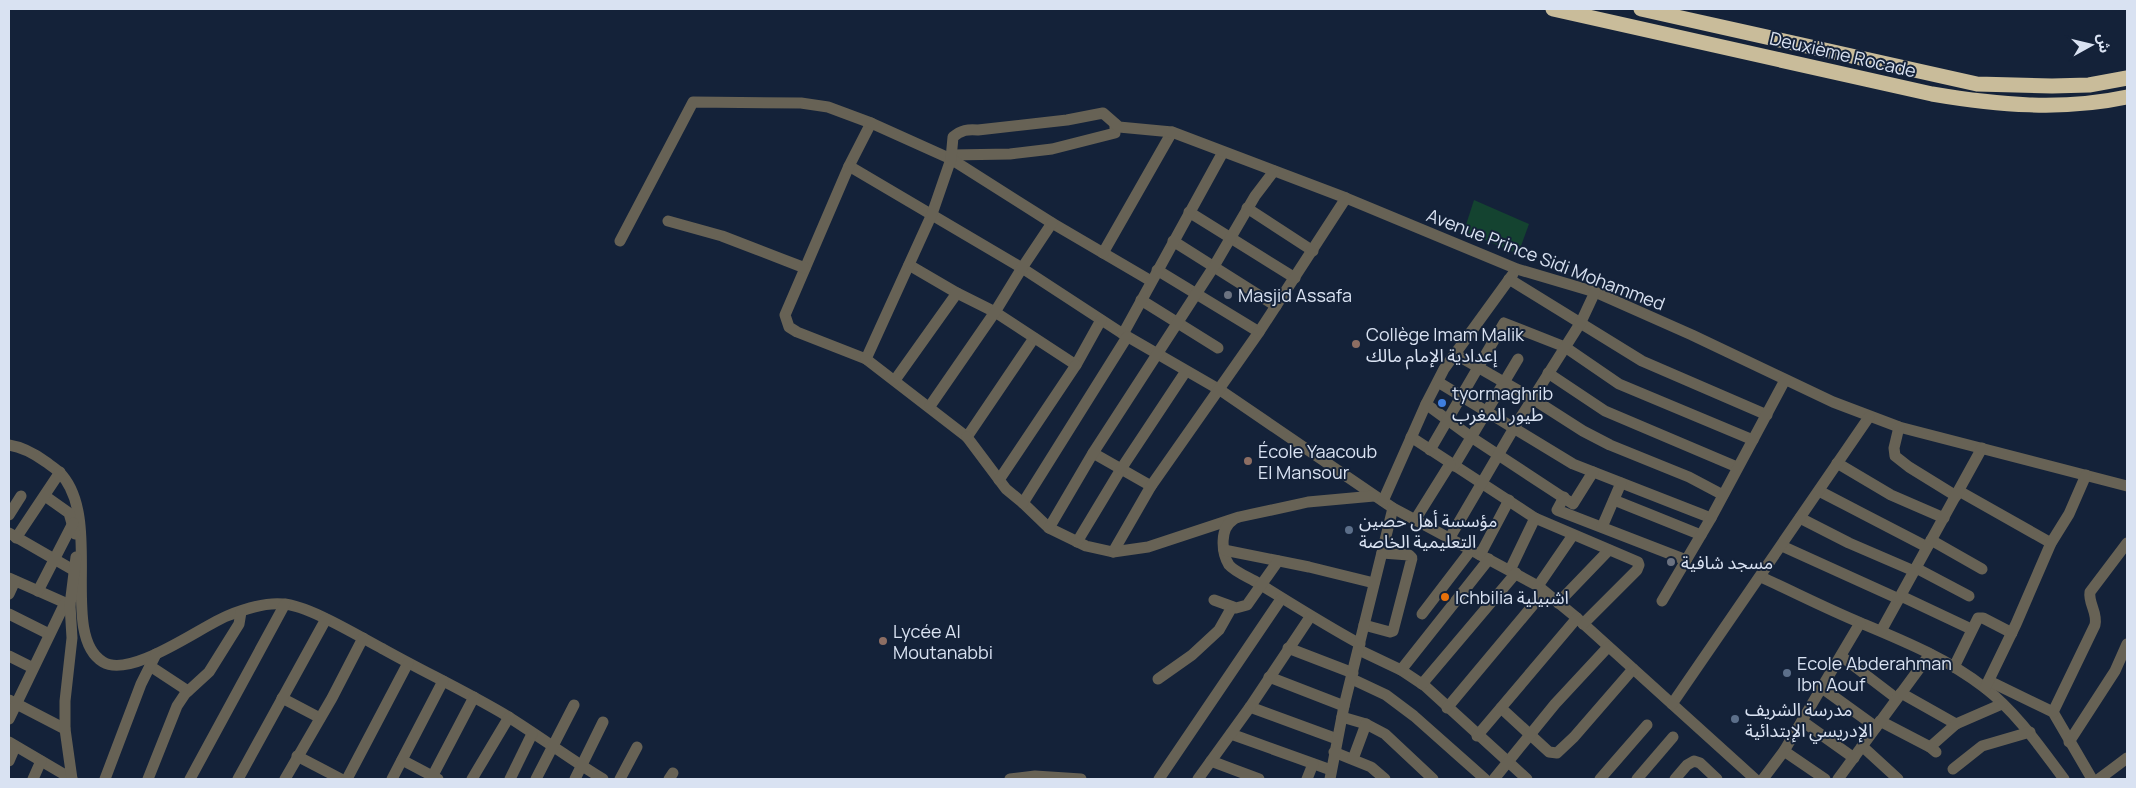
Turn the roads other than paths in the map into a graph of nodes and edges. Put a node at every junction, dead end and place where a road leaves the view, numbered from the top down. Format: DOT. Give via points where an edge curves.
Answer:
graph roads {
  1 [pos="1553,9"];
  2 [pos="1641,9"];
  3 [pos="2127,78"];
  4 [pos="2127,98"];
  5 [pos="870,122"];
  6 [pos="1115,124"];
  7 [pos="1172,132"];
  8 [pos="1223,152"];
  9 [pos="952,157"];
  10 [pos="849,166"];
  11 [pos="1274,171"];
  12 [pos="1346,198"];
  13 [pos="1247,208"];
  14 [pos="1189,212"];
  15 [pos="932,214"];
  16 [pos="668,220"];
  17 [pos="1052,223"];
  18 [pos="1231,238"];
  19 [pos="620,241"];
  20 [pos="1173,241"];
  21 [pos="1313,251"];
  22 [pos="1103,253"];
  23 [pos="909,265"];
  24 [pos="805,268"];
  25 [pos="1022,268"];
  26 [pos="1214,268"];
  27 [pos="1516,269"];
  28 [pos="1157,270"];
  29 [pos="1295,278"];
  30 [pos="1509,279"];
  31 [pos="1151,281"];
  32 [pos="1595,292"];
  33 [pos="957,294"];
  34 [pos="1196,294"];
  35 [pos="1141,300"];
  36 [pos="1276,306"];
  37 [pos="995,312"];
  38 [pos="1102,320"];
  39 [pos="1177,321"];
  40 [pos="1581,322"];
  41 [pos="1259,332"];
  42 [pos="1125,335"];
  43 [pos="1034,338"];
  44 [pos="1218,348"];
  45 [pos="1565,348"];
  46 [pos="1156,354"];
  47 [pos="1455,354"];
  48 [pos="866,359"];
  49 [pos="1518,360"];
  50 [pos="1076,365"];
  51 [pos="1478,367"];
  52 [pos="1186,371"];
  53 [pos="1548,373"];
  54 [pos="895,380"];
  55 [pos="1786,380"];
  56 [pos="1438,382"];
  57 [pos="1504,383"];
  58 [pos="1220,390"];
  59 [pos="1462,396"];
  60 [pos="1533,398"];
  61 [pos="1426,404"];
  62 [pos="930,406"];
  63 [pos="1486,412"];
  64 [pos="1768,415"];
  65 [pos="1869,416"];
  66 [pos="1447,420"];
  67 [pos="1899,427"];
  68 [pos="1514,428"];
  69 [pos="966,437"];
  70 [pos="1411,437"];
  71 [pos="1471,437"];
  72 [pos="1753,440"];
  73 [pos="9,445"];
  74 [pos="1982,448"];
  75 [pos="1430,450"];
  76 [pos="1092,453"];
  77 [pos="1498,454"];
  78 [pos="1838,463"];
  79 [pos="1452,465"];
  80 [pos="1738,467"];
  81 [pos="1121,470"];
  82 [pos="60,472"];
  83 [pos="1593,472"];
  84 [pos="2086,475"];
  85 [pos="999,480"];
  86 [pos="1621,483"];
  87 [pos="1480,484"];
  88 [pos="1151,486"];
  89 [pos="2127,486"];
  90 [pos="1819,491"];
  91 [pos="1958,493"];
  92 [pos="1560,494"];
  93 [pos="1723,494"];
  94 [pos="21,496"];
  95 [pos="45,496"];
  96 [pos="1379,499"];
  97 [pos="1509,500"];
  98 [pos="1614,500"];
  99 [pos="1023,504"];
  100 [pos="1393,508"];
  101 [pos="9,515"];
  102 [pos="1239,517"];
  103 [pos="1535,518"];
  104 [pos="1711,518"];
  105 [pos="1800,518"];
  106 [pos="1944,518"];
  107 [pos="1415,520"];
  108 [pos="73,523"];
  109 [pos="1602,527"];
  110 [pos="1049,528"];
  111 [pos="13,535"];
  112 [pos="1573,535"];
  113 [pos="1700,535"];
  114 [pos="1449,539"];
  115 [pos="1077,542"];
  116 [pos="2127,542"];
  117 [pos="2051,543"];
  118 [pos="1929,544"];
  119 [pos="1782,546"];
  120 [pos="1224,550"];
  121 [pos="1609,550"];
  122 [pos="1113,552"];
  123 [pos="1382,553"];
  124 [pos="1480,555"];
  125 [pos="53,560"];
  126 [pos="1686,560"];
  127 [pos="1278,561"];
  128 [pos="1982,569"];
  129 [pos="1915,570"];
  130 [pos="75,571"];
  131 [pos="1513,572"];
  132 [pos="1761,577"];
  133 [pos="12,579"];
  134 [pos="1374,583"];
  135 [pos="1262,586"];
  136 [pos="1541,589"];
  137 [pos="38,591"];
  138 [pos="9,594"];
  139 [pos="1968,596"];
  140 [pos="1900,597"];
  141 [pos="1281,599"];
  142 [pos="1214,600"];
  143 [pos="1662,601"];
  144 [pos="1558,603"];
  145 [pos="68,604"];
  146 [pos="285,604"];
  147 [pos="1232,607"];
  148 [pos="241,612"];
  149 [pos="9,614"];
  150 [pos="1422,614"];
  151 [pos="1310,617"];
  152 [pos="326,619"];
  153 [pos="1580,621"];
  154 [pos="1860,623"];
  155 [pos="1364,625"];
  156 [pos="1971,629"];
  157 [pos="1881,631"];
  158 [pos="49,634"];
  159 [pos="2012,634"];
  160 [pos="363,638"];
  161 [pos="2127,644"];
  162 [pos="1359,647"];
  163 [pos="1608,647"];
  164 [pos="1288,648"];
  165 [pos="156,654"];
  166 [pos="1930,654"];
  167 [pos="9,656"];
  168 [pos="1841,656"];
  169 [pos="408,663"];
  170 [pos="150,666"];
  171 [pos="1954,667"];
  172 [pos="33,668"];
  173 [pos="1633,669"];
  174 [pos="1401,670"];
  175 [pos="1352,676"];
  176 [pos="1269,677"];
  177 [pos="1158,679"];
  178 [pos="443,681"];
  179 [pos="1422,684"];
  180 [pos="1987,685"];
  181 [pos="1822,688"];
  182 [pos="188,691"];
  183 [pos="1898,695"];
  184 [pos="474,697"];
  185 [pos="282,698"];
  186 [pos="12,702"];
  187 [pos="1672,704"];
  188 [pos="2002,704"];
  189 [pos="574,705"];
  190 [pos="1250,707"];
  191 [pos="1447,708"];
  192 [pos="1501,708"];
  193 [pos="1343,711"];
  194 [pos="2053,712"];
  195 [pos="320,718"];
  196 [pos="509,718"];
  197 [pos="9,719"];
  198 [pos="1802,720"];
  199 [pos="603,722"];
  200 [pos="1366,724"];
  201 [pos="1878,724"];
  202 [pos="1956,724"];
  203 [pos="1647,725"];
  204 [pos="65,729"];
  205 [pos="2030,732"];
  206 [pos="532,734"];
  207 [pos="1231,734"];
  208 [pos="1530,734"];
  209 [pos="1477,736"];
  210 [pos="1673,737"];
  211 [pos="1337,739"];
  212 [pos="2069,742"];
  213 [pos="12,745"];
  214 [pos="1862,746"];
  215 [pos="637,747"];
  216 [pos="553,748"];
  217 [pos="1784,751"];
  218 [pos="1334,752"];
  219 [pos="297,756"];
  220 [pos="1854,758"];
  221 [pos="2127,758"];
  222 [pos="1353,759"];
  223 [pos="402,760"];
  224 [pos="9,761"];
  225 [pos="41,761"];
  226 [pos="1211,761"];
  227 [pos="1507,762"];
  228 [pos="1313,764"];
  229 [pos="581,765"];
  230 [pos="1953,769"];
  231 [pos="1330,775"];
  232 [pos="434,778"];
  233 [pos="33,779"];
  234 [pos="72,779"];
  235 [pos="105,779"];
  236 [pos="148,779"];
  237 [pos="190,779"];
  238 [pos="238,779"];
  239 [pos="285,779"];
  240 [pos="341,779"];
  241 [pos="347,779"];
  242 [pos="392,779"];
  243 [pos="472,779"];
  244 [pos="510,779"];
  245 [pos="536,779"];
  246 [pos="575,779"];
  247 [pos="603,779"];
  248 [pos="620,779"];
  249 [pos="1010,779"];
  250 [pos="1081,779"];
  251 [pos="1159,779"];
  252 [pos="1198,779"];
  253 [pos="1259,779"];
  254 [pos="1307,779"];
  255 [pos="1385,779"];
  256 [pos="1433,779"];
  257 [pos="1485,779"];
  258 [pos="1494,779"];
  259 [pos="1527,779"];
  260 [pos="1600,779"];
  261 [pos="1637,779"];
  262 [pos="1675,779"];
  263 [pos="1716,779"];
  264 [pos="1755,779"];
  265 [pos="1763,779"];
  266 [pos="1825,779"];
  267 [pos="1838,779"];
  268 [pos="1898,779"];
  269 [pos="2064,779"];
  270 [pos="2092,779"];
  271 [pos="2099,779"];
  1 -- 4 [label="highway, Deuxième Rocade" via="1979,102 2054,106"];
  2 -- 3 [label="highway, Deuxième Rocade" via="1977,84 2088,85"];
  5 -- 9 [label="street"];
  5 -- 10 [label="street"];
  5 -- 19 [label="street" via="801,103 693,102"];
  6 -- 7 [label="street, Avenue Prince Sidi Mohammed"];
  6 -- 9 [label="street" via="1115,133 1052,149"];
  6 -- 9 [label="street, Avenue Prince Sidi Mohammed" via="1103,113 967,130 953,137"];
  7 -- 8 [label="street, Avenue Prince Sidi Mohammed"];
  7 -- 22 [label="street"];
  8 -- 11 [label="street, Avenue Prince Sidi Mohammed"];
  8 -- 14 [label="street"];
  9 -- 15 [label="street"];
  9 -- 17 [label="street"];
  10 -- 15 [label="street"];
  10 -- 24 [label="street"];
  11 -- 12 [label="street, Avenue Prince Sidi Mohammed"];
  11 -- 13 [label="street"];
  12 -- 21 [label="street"];
  12 -- 27 [label="street, Avenue Prince Sidi Mohammed"];
  13 -- 18 [label="street"];
  13 -- 21 [label="street"];
  14 -- 18 [label="street"];
  14 -- 20 [label="street"];
  15 -- 23 [label="street"];
  15 -- 25 [label="street"];
  16 -- 24 [label="street" via="722,236"];
  17 -- 22 [label="street"];
  17 -- 25 [label="street"];
  18 -- 26 [label="street"];
  18 -- 29 [label="street"];
  20 -- 26 [label="street"];
  20 -- 28 [label="street"];
  21 -- 29 [label="street"];
  22 -- 31 [label="street"];
  23 -- 33 [label="street"];
  23 -- 48 [label="street"];
  24 -- 48 [label="street" via="784,315 789,327"];
  25 -- 37 [label="street"];
  25 -- 38 [label="street"];
  26 -- 34 [label="street"];
  26 -- 36 [label="street"];
  27 -- 30 [label="street"];
  27 -- 32 [label="street, Avenue Prince Sidi Mohammed"];
  28 -- 31 [label="street"];
  28 -- 34 [label="street"];
  29 -- 36 [label="street"];
  30 -- 40 [label="street"];
  30 -- 47 [label="street"];
  31 -- 35 [label="street"];
  32 -- 40 [label="street"];
  32 -- 55 [label="street, Avenue Prince Sidi Mohammed"];
  33 -- 37 [label="street"];
  33 -- 54 [label="street"];
  34 -- 39 [label="street"];
  34 -- 41 [label="street"];
  35 -- 39 [label="street"];
  35 -- 42 [label="street"];
  36 -- 41 [label="street"];
  37 -- 43 [label="street"];
  37 -- 62 [label="street"];
  38 -- 42 [label="street"];
  38 -- 50 [label="street"];
  39 -- 44 [label="street"];
  39 -- 46 [label="street"];
  40 -- 45 [label="street"];
  40 -- 64 [label="street" via="1642,361"];
  41 -- 58 [label="street"];
  42 -- 46 [label="street"];
  42 -- 99 [label="street"];
  43 -- 50 [label="street"];
  43 -- 69 [label="street"];
  45 -- 51 [label="street" via="1504,323"];
  45 -- 53 [label="street"];
  45 -- 72 [label="street" via="1620,384"];
  46 -- 52 [label="street"];
  46 -- 76 [label="street"];
  47 -- 51 [label="street"];
  47 -- 56 [label="street"];
  48 -- 54 [label="street"];
  49 -- 57 [label="street"];
  50 -- 85 [label="street"];
  51 -- 57 [label="street"];
  51 -- 59 [label="street"];
  52 -- 58 [label="street"];
  52 -- 81 [label="street"];
  53 -- 60 [label="street"];
  53 -- 80 [label="street" via="1605,411"];
  54 -- 62 [label="street"];
  55 -- 64 [label="street"];
  55 -- 65 [label="street, Avenue Prince Sidi Mohammed"];
  56 -- 59 [label="street"];
  56 -- 61 [label="street"];
  57 -- 60 [label="street"];
  57 -- 63 [label="street"];
  58 -- 88 [label="street"];
  58 -- 96 [label="street"];
  59 -- 63 [label="street"];
  59 -- 66 [label="street"];
  60 -- 68 [label="street"];
  60 -- 93 [label="street" via="1610,445"];
  61 -- 66 [label="street"];
  61 -- 70 [label="street"];
  62 -- 69 [label="street"];
  63 -- 68 [label="street"];
  63 -- 71 [label="street"];
  64 -- 72 [label="street"];
  65 -- 67 [label="street, Avenue Prince Sidi Mohammed"];
  65 -- 78 [label="street"];
  66 -- 71 [label="street"];
  66 -- 75 [label="street"];
  67 -- 74 [label="street, Avenue Prince Sidi Mohammed"];
  67 -- 91 [label="street" via="1895,456"];
  68 -- 77 [label="street"];
  68 -- 83 [label="street" via="1573,464"];
  69 -- 85 [label="street"];
  70 -- 75 [label="street"];
  70 -- 96 [label="street"];
  71 -- 77 [label="street"];
  71 -- 79 [label="street"];
  72 -- 80 [label="street"];
  73 -- 82 [label="street" via="37,456"];
  74 -- 84 [label="street, Avenue Prince Sidi Mohammed"];
  74 -- 91 [label="street"];
  75 -- 79 [label="street"];
  76 -- 81 [label="street"];
  76 -- 110 [label="street"];
  77 -- 87 [label="street"];
  77 -- 92 [label="street"];
  78 -- 90 [label="street"];
  78 -- 106 [label="street" via="1891,495"];
  79 -- 87 [label="street"];
  79 -- 107 [label="street"];
  80 -- 93 [label="street"];
  81 -- 88 [label="street"];
  81 -- 115 [label="street"];
  82 -- 95 [label="street"];
  82 -- 165 [label="street" via="71,489 80,517 81,607 88,647 100,660 113,665"];
  83 -- 86 [label="street"];
  83 -- 92 [label="street" via="1573,504"];
  84 -- 89 [label="street, Avenue Prince Sidi Mohammed"];
  84 -- 117 [label="street" via="2069,514"];
  85 -- 99 [label="street"];
  86 -- 98 [label="street"];
  86 -- 104 [label="street"];
  87 -- 97 [label="street"];
  87 -- 114 [label="street"];
  88 -- 122 [label="street"];
  90 -- 105 [label="street"];
  90 -- 118 [label="street"];
  91 -- 106 [label="street"];
  91 -- 117 [label="street"];
  92 -- 109 [label="street" via="1557,510"];
  93 -- 104 [label="street"];
  94 -- 101 [label="street"];
  95 -- 108 [label="street" via="66,510"];
  95 -- 111 [label="street"];
  96 -- 100 [label="street"];
  96 -- 102 [label="street" via="1308,502"];
  97 -- 103 [label="street"];
  97 -- 124 [label="street"];
  98 -- 109 [label="street"];
  98 -- 113 [label="street"];
  99 -- 110 [label="street"];
  100 -- 107 [label="street"];
  100 -- 123 [label="street"];
  102 -- 120 [label="street" via="1224,529"];
  102 -- 122 [label="street" via="1148,547"];
  103 -- 112 [label="street"];
  103 -- 131 [label="street"];
  104 -- 113 [label="street"];
  105 -- 119 [label="street"];
  105 -- 129 [label="street" via="1848,543"];
  106 -- 118 [label="street"];
  107 -- 114 [label="street"];
  108 -- 125 [label="street"];
  108 -- 130 [label="street"];
  109 -- 126 [label="street"];
  110 -- 115 [label="street"];
  111 -- 125 [label="street"];
  112 -- 121 [label="street"];
  112 -- 136 [label="street"];
  113 -- 126 [label="street"];
  114 -- 124 [label="street"];
  115 -- 122 [label="street"];
  116 -- 194 [label="street" via="2090,592 2095,625"];
  117 -- 159 [label="street"];
  118 -- 128 [label="street"];
  118 -- 129 [label="street"];
  119 -- 132 [label="street"];
  119 -- 140 [label="street"];
  120 -- 127 [label="street"];
  120 -- 135 [label="street" via="1230,566"];
  121 -- 144 [label="street"];
  121 -- 153 [label="street" via="1638,562 1639,567"];
  123 -- 134 [label="street"];
  123 -- 155 [label="street" via="1409,555 1412,559 1393,631"];
  124 -- 131 [label="street"];
  124 -- 150 [label="street"];
  124 -- 174 [label="street"];
  125 -- 130 [label="street"];
  125 -- 137 [label="street"];
  126 -- 143 [label="street"];
  127 -- 134 [label="street"];
  127 -- 135 [label="street"];
  129 -- 139 [label="street"];
  129 -- 140 [label="street"];
  130 -- 145 [label="street"];
  131 -- 136 [label="street"];
  131 -- 179 [label="street"];
  132 -- 154 [label="street"];
  132 -- 187 [label="street"];
  133 -- 137 [label="street"];
  133 -- 138 [label="street"];
  134 -- 155 [label="street"];
  135 -- 141 [label="street"];
  135 -- 147 [label="street" via="1248,605"];
  136 -- 144 [label="street"];
  136 -- 191 [label="street"];
  137 -- 145 [label="street"];
  140 -- 156 [label="street"];
  140 -- 157 [label="street"];
  141 -- 151 [label="street"];
  141 -- 251 [label="street"];
  142 -- 147 [label="street"];
  144 -- 153 [label="street"];
  145 -- 158 [label="street"];
  145 -- 204 [label="street" via="72,631"];
  146 -- 148 [label="street" via="271,604"];
  146 -- 152 [label="street"];
  146 -- 237 [label="street"];
  147 -- 177 [label="street" via="1219,630 1192,655"];
  148 -- 165 [label="street"];
  148 -- 182 [label="street" via="239,624 209,672"];
  149 -- 158 [label="street"];
  151 -- 162 [label="street"];
  151 -- 164 [label="street"];
  152 -- 160 [label="street"];
  152 -- 185 [label="street"];
  153 -- 163 [label="street"];
  153 -- 192 [label="street"];
  154 -- 157 [label="street"];
  154 -- 168 [label="street"];
  155 -- 162 [label="street"];
  156 -- 159 [label="street" via="1981,617"];
  156 -- 171 [label="street"];
  157 -- 166 [label="street"];
  158 -- 172 [label="street"];
  159 -- 180 [label="street"];
  160 -- 169 [label="street"];
  160 -- 195 [label="street"];
  161 -- 212 [label="street" via="2116,671"];
  162 -- 174 [label="street"];
  162 -- 175 [label="street"];
  163 -- 173 [label="street"];
  163 -- 208 [label="street"];
  164 -- 175 [label="street"];
  164 -- 176 [label="street"];
  165 -- 170 [label="street"];
  166 -- 171 [label="street"];
  166 -- 183 [label="street"];
  167 -- 172 [label="street"];
  168 -- 181 [label="street"];
  168 -- 183 [label="street"];
  169 -- 178 [label="street"];
  169 -- 241 [label="street"];
  170 -- 182 [label="street"];
  170 -- 235 [label="street"];
  171 -- 180 [label="street"];
  172 -- 186 [label="street"];
  173 -- 187 [label="street"];
  173 -- 208 [label="street" via="1557,753 1549,752"];
  174 -- 179 [label="street"];
  175 -- 193 [label="street"];
  175 -- 257 [label="street" via="1414,716"];
  176 -- 190 [label="street"];
  176 -- 193 [label="street"];
  178 -- 184 [label="street"];
  178 -- 223 [label="street"];
  179 -- 191 [label="street"];
  180 -- 188 [label="street"];
  180 -- 194 [label="street"];
  181 -- 198 [label="street"];
  181 -- 201 [label="street"];
  182 -- 236 [label="street" via="177,706"];
  183 -- 201 [label="street"];
  183 -- 202 [label="street"];
  184 -- 196 [label="street"];
  184 -- 232 [label="street"];
  185 -- 195 [label="street"];
  185 -- 238 [label="street"];
  186 -- 197 [label="street"];
  186 -- 204 [label="street"];
  187 -- 264 [label="street"];
  188 -- 202 [label="street"];
  188 -- 205 [label="street"];
  189 -- 216 [label="street"];
  190 -- 207 [label="street"];
  190 -- 211 [label="street"];
  191 -- 209 [label="street"];
  192 -- 208 [label="street"];
  192 -- 209 [label="street"];
  193 -- 200 [label="street"];
  193 -- 211 [label="street"];
  194 -- 212 [label="street"];
  195 -- 219 [label="street"];
  196 -- 206 [label="street"];
  196 -- 243 [label="street"];
  198 -- 217 [label="street"];
  198 -- 220 [label="street"];
  199 -- 229 [label="street"];
  200 -- 222 [label="street"];
  200 -- 256 [label="street" via="1385,734"];
  201 -- 202 [label="street" via="1933,750"];
  201 -- 214 [label="street"];
  203 -- 260 [label="street"];
  204 -- 234 [label="street"];
  205 -- 230 [label="street" via="1982,746"];
  205 -- 269 [label="street"];
  206 -- 216 [label="street"];
  206 -- 244 [label="street"];
  207 -- 226 [label="street"];
  207 -- 228 [label="street"];
  208 -- 227 [label="street"];
  209 -- 227 [label="street"];
  210 -- 261 [label="street"];
  211 -- 218 [label="street"];
  212 -- 270 [label="street"];
  213 -- 224 [label="street"];
  213 -- 225 [label="street"];
  214 -- 220 [label="street"];
  214 -- 268 [label="street"];
  215 -- 248 [label="street"];
  216 -- 229 [label="street"];
  216 -- 245 [label="street"];
  217 -- 265 [label="street"];
  217 -- 266 [label="street"];
  218 -- 222 [label="street"];
  218 -- 231 [label="street"];
  219 -- 239 [label="street"];
  219 -- 240 [label="street"];
  220 -- 267 [label="street"];
  221 -- 271 [label="street"];
  222 -- 255 [label="street" via="1371,767"];
  223 -- 232 [label="street"];
  223 -- 242 [label="street"];
  225 -- 233 [label="street"];
  225 -- 234 [label="street"];
  226 -- 252 [label="street"];
  226 -- 253 [label="street"];
  227 -- 258 [label="street"];
  227 -- 259 [label="street"];
  228 -- 231 [label="street"];
  228 -- 254 [label="street"];
  229 -- 246 [label="street"];
  229 -- 247 [label="street"];
  249 -- 250 [label="street" via="1035,776"];
  262 -- 263 [label="street" via="1694,761"];
}
